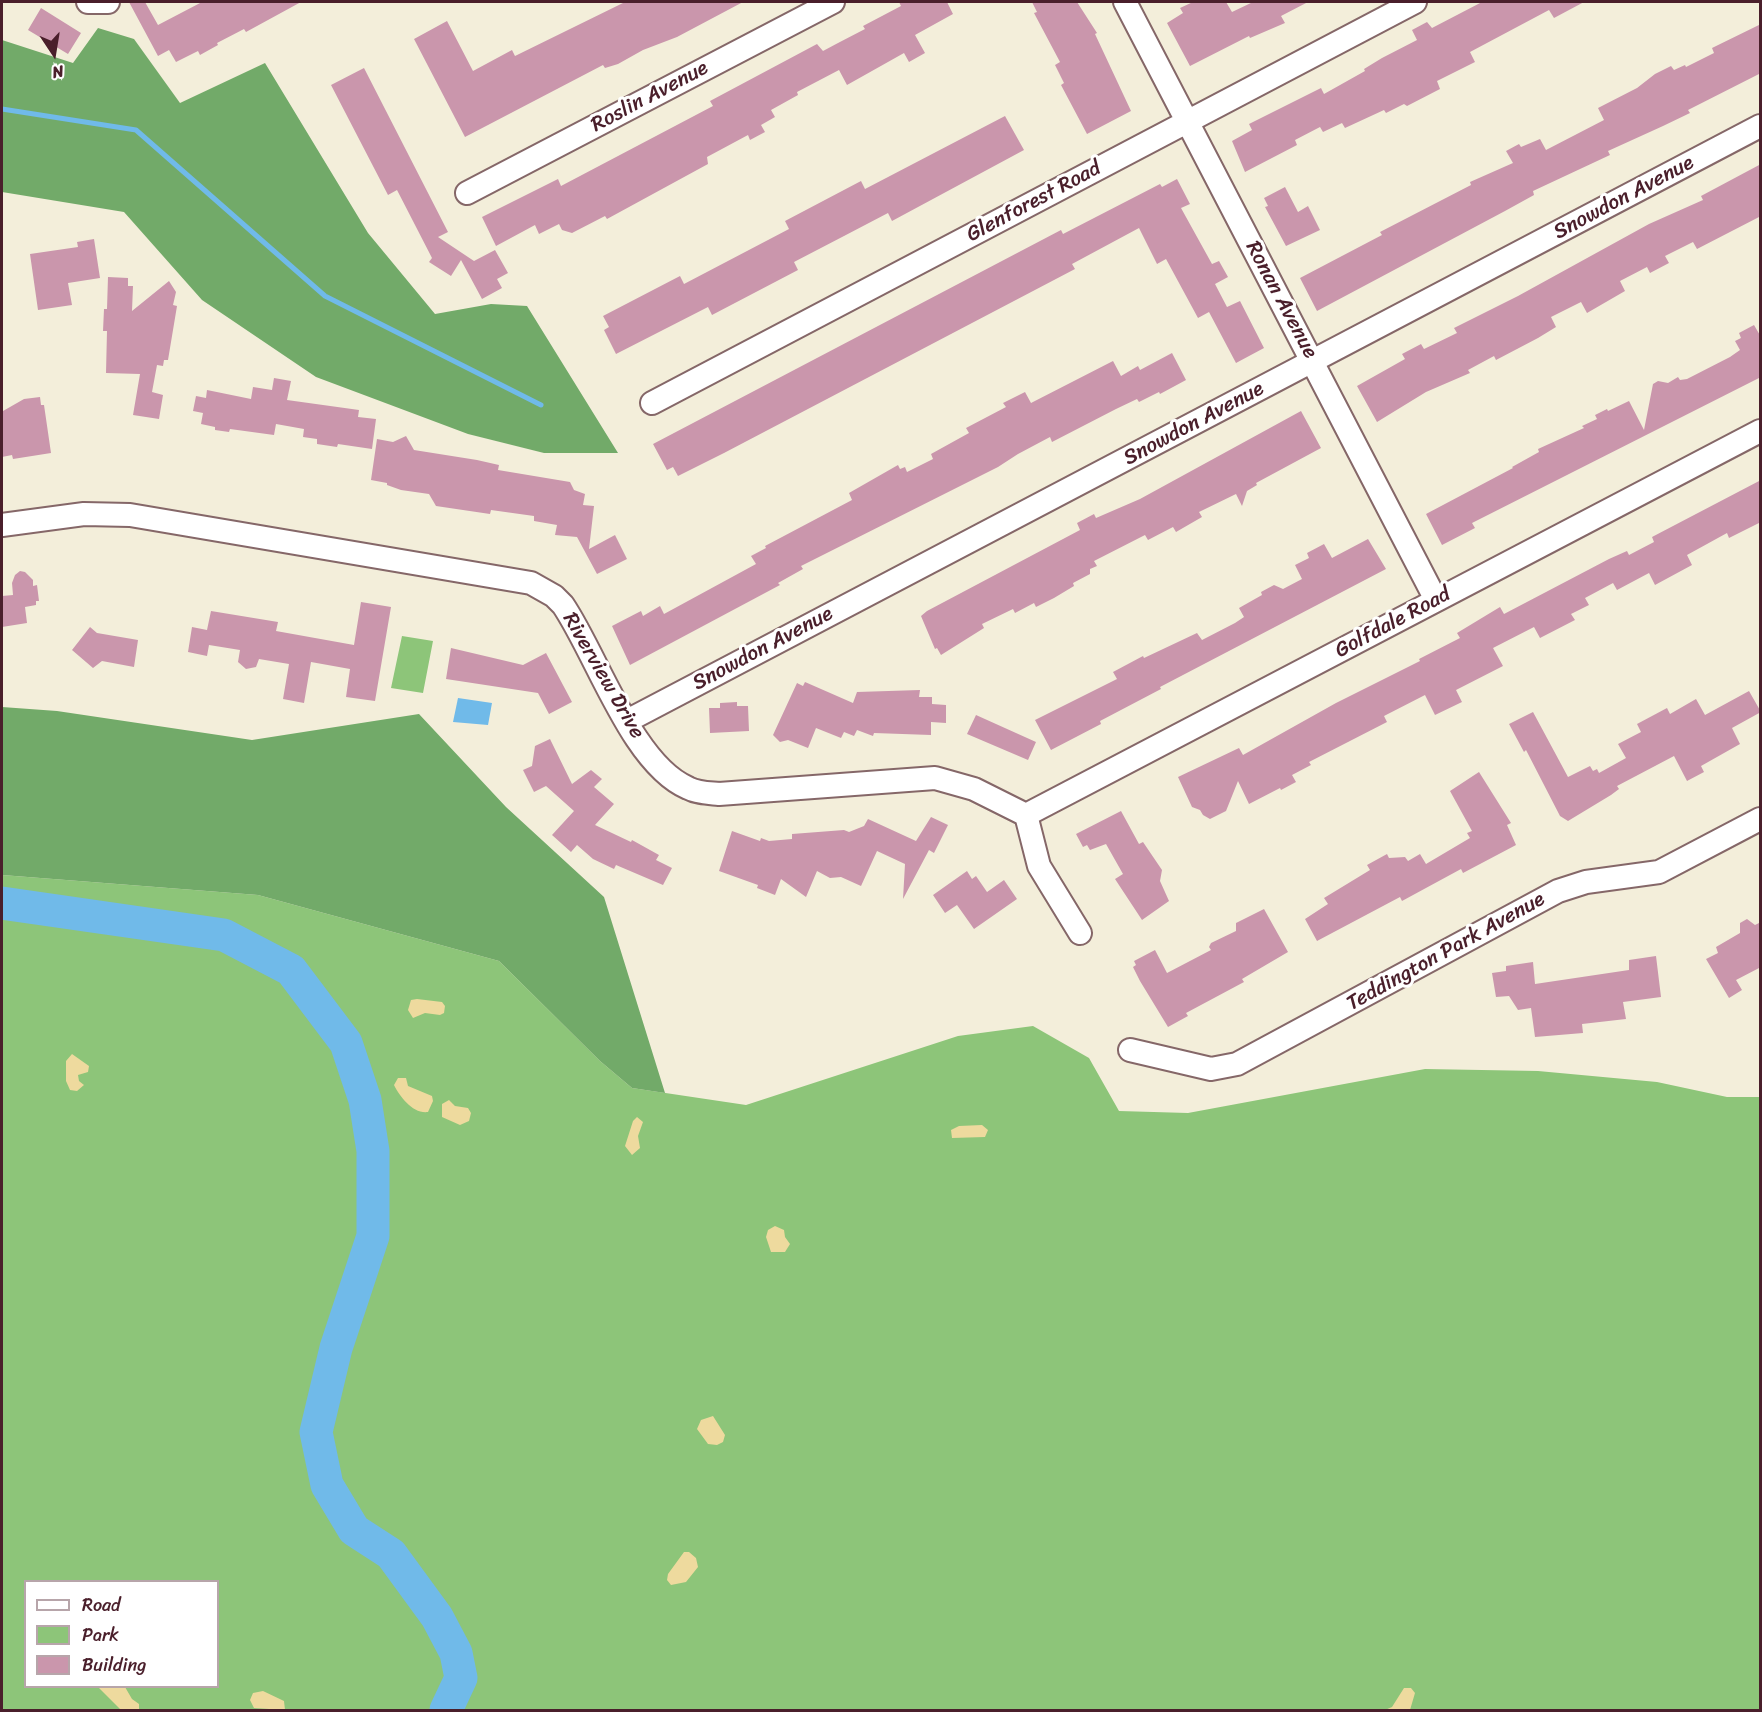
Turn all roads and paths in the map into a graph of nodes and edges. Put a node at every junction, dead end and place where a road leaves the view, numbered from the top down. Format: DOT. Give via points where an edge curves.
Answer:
graph roads {
  1 [pos="88,2"];
  2 [pos="108,2"];
  3 [pos="833,2"];
  4 [pos="1125,2"];
  5 [pos="1415,2"];
  6 [pos="1188,121"];
  7 [pos="1761,126"];
  8 [pos="467,193"];
  9 [pos="1313,362"];
  10 [pos="652,403"];
  11 [pos="1761,431"];
  12 [pos="2,525"];
  13 [pos="1436,600"];
  14 [pos="627,721"];
  15 [pos="1026,815"];
  16 [pos="1761,819"];
  17 [pos="1080,933"];
  18 [pos="1130,1050"];
  1 -- 2 [label="street"];
  3 -- 8 [label="street, Roslin Avenue"];
  4 -- 6 [label="street, Ronan Avenue"];
  5 -- 6 [label="street, Glenforest Road"];
  6 -- 9 [label="street, Ronan Avenue"];
  6 -- 10 [label="street, Glenforest Road"];
  7 -- 9 [label="street, Snowdon Avenue"];
  9 -- 13 [label="street, Ronan Avenue"];
  9 -- 14 [label="street, Snowdon Avenue"];
  11 -- 13 [label="street, Golfdale Road"];
  12 -- 14 [label="street, Riverview Drive" via="84,514 130,515 531,583 554,596 567,611"];
  13 -- 15 [label="street, Golfdale Road"];
  14 -- 15 [label="street, Riverview Drive" via="654,762 689,789 719,794 935,778 974,789"];
  15 -- 17 [label="street" via="1039,866"];
  16 -- 18 [label="street, Teddington Park Avenue" via="1659,872 1586,882 1558,891 1237,1064 1211,1069"];
}
